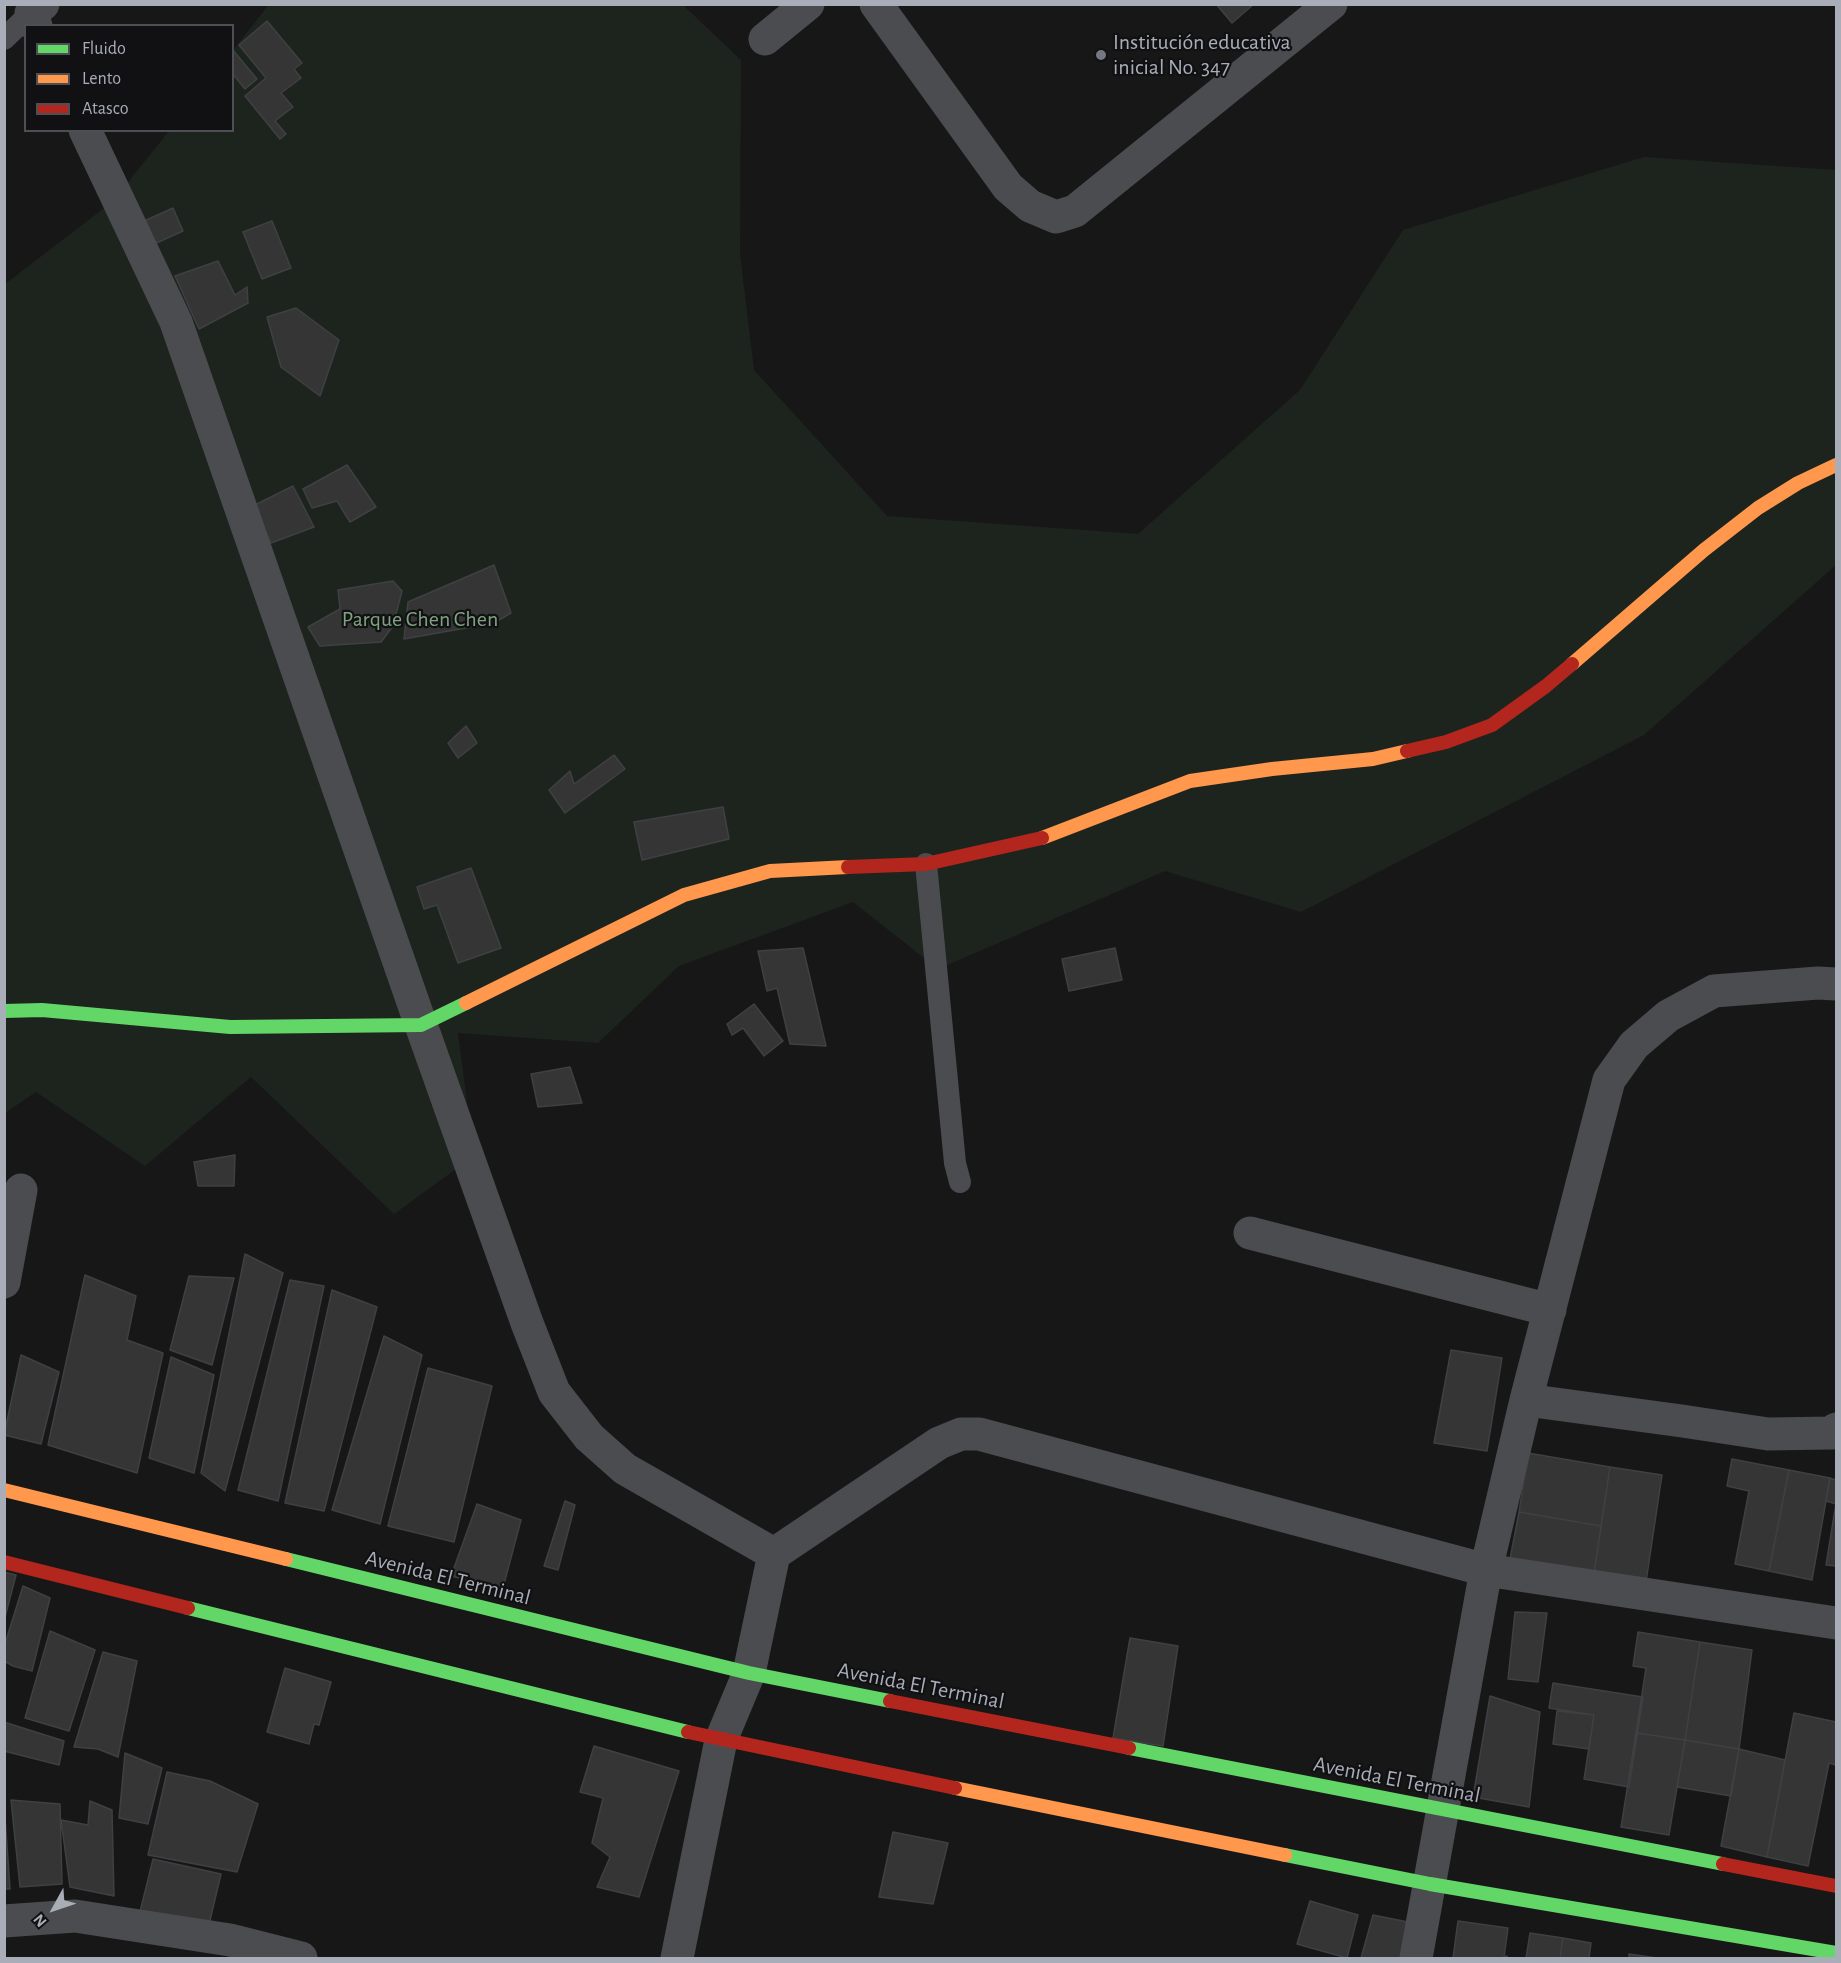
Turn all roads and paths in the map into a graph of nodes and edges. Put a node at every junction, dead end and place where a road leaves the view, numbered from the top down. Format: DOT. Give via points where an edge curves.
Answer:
graph roads {
  1 [pos="808,4"];
  2 [pos="876,4"];
  3 [pos="1331,4"];
  4 [pos="37,14"];
  5 [pos="4,39"];
  6 [pos="765,39"];
  7 [pos="86,132"];
  8 [pos="1836,465"];
  9 [pos="926,864"];
  10 [pos="1836,984"];
  11 [pos="4,1011"];
  12 [pos="421,1026"];
  13 [pos="960,1182"];
  14 [pos="21,1190"];
  15 [pos="1250,1233"];
  16 [pos="4,1282"];
  17 [pos="1550,1310"];
  18 [pos="1526,1400"];
  19 [pos="1836,1429"];
  20 [pos="4,1490"];
  21 [pos="774,1554"];
  22 [pos="4,1562"];
  23 [pos="1486,1570"];
  24 [pos="1836,1623"];
  25 [pos="749,1673"];
  26 [pos="721,1740"];
  27 [pos="1442,1810"];
  28 [pos="1430,1884"];
  29 [pos="1836,1886"];
  30 [pos="4,1921"];
  31 [pos="1836,1953"];
  32 [pos="301,1959"];
  33 [pos="677,1959"];
  34 [pos="1416,1959"];
  1 -- 6 [label="street"];
  2 -- 3 [label="street" via="1008,187 1030,206 1056,217 1075,211"];
  4 -- 5 [label="lane"];
  7 -- 12 [label="street" via="176,322"];
  8 -- 9 [label="street" via="1758,508 1546,686 1492,725 1446,742 1373,759 1190,781 1049,836"];
  9 -- 12 [label="street" via="770,871 684,895"];
  9 -- 13 [label="lane"];
  10 -- 17 [label="street" via="1714,992 1668,1016 1634,1045 1609,1080"];
  11 -- 12 [label="street" via="42,1010 230,1027"];
  12 -- 21 [label="street" via="554,1392 589,1437 625,1468"];
  14 -- 16 [label="street"];
  15 -- 17 [label="street"];
  17 -- 18 [label="street"];
  18 -- 19 [label="street" via="1768,1434"];
  18 -- 23 [label="street"];
  20 -- 25 [label="street, Avenida El Terminal"];
  21 -- 23 [label="street" via="939,1443 961,1434 979,1434"];
  21 -- 25 [label="street"];
  22 -- 26 [label="street"];
  23 -- 24 [label="street"];
  23 -- 27 [label="street"];
  25 -- 26 [label="street"];
  25 -- 27 [label="street, Avenida El Terminal"];
  26 -- 28 [label="street"];
  26 -- 33 [label="street"];
  27 -- 28 [label="street"];
  27 -- 29 [label="street, Avenida El Terminal"];
  28 -- 31 [label="street"];
  28 -- 34 [label="street"];
  30 -- 32 [label="street" via="75,1916 230,1940"];
}
